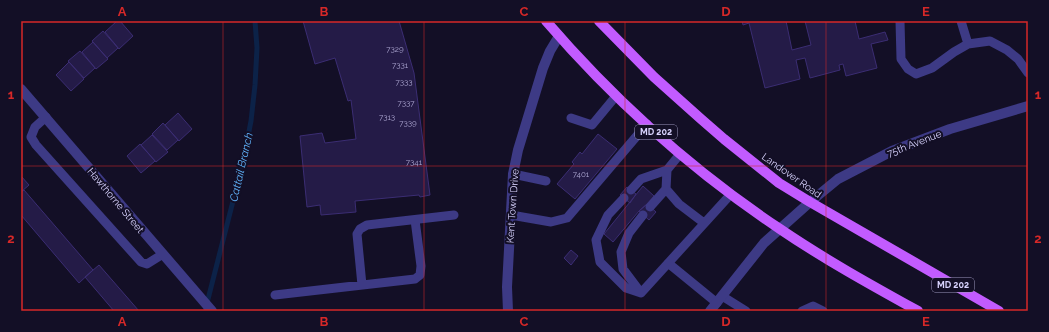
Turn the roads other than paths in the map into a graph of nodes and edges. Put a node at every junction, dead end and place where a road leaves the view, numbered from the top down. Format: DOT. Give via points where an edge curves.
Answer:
graph roads {
  1 [pos="546,21"];
  2 [pos="599,21"];
  3 [pos="900,21"];
  4 [pos="961,21"];
  5 [pos="559,36"];
  6 [pos="968,44"];
  7 [pos="1028,73"];
  8 [pos="21,89"];
  9 [pos="616,96"];
  10 [pos="1028,106"];
  11 [pos="46,117"];
  12 [pos="570,118"];
  13 [pos="647,124"];
  14 [pos="680,154"];
  15 [pos="667,170"];
  16 [pos="513,174"];
  17 [pos="546,181"];
  18 [pos="666,189"];
  19 [pos="631,190"];
  20 [pos="731,194"];
  21 [pos="624,198"];
  22 [pos="810,202"];
  23 [pos="650,207"];
  24 [pos="512,215"];
  25 [pos="643,215"];
  26 [pos="454,216"];
  27 [pos="415,220"];
  28 [pos="704,223"];
  29 [pos="780,229"];
  30 [pos="163,254"];
  31 [pos="668,263"];
  32 [pos="362,285"];
  33 [pos="641,293"];
  34 [pos="275,295"];
  35 [pos="719,299"];
  36 [pos="212,311"];
  37 [pos="508,311"];
  38 [pos="710,311"];
  39 [pos="746,311"];
  40 [pos="802,311"];
  41 [pos="822,311"];
  42 [pos="918,311"];
  43 [pos="999,311"];
  1 -- 5 [label="main road, MD 202"];
  2 -- 22 [label="main road, Landover Road / MD 202" via="654,77 706,124 779,183"];
  3 -- 6 [label="lane" via="901,59 908,69 916,74 932,68"];
  4 -- 6 [label="lane"];
  5 -- 9 [label="main road, MD 202"];
  5 -- 16 [label="street, Kent Town Drive" via="543,68"];
  6 -- 7 [label="lane" via="990,41 1018,59"];
  8 -- 11 [label="street, Hawthorne Street"];
  9 -- 12 [label="lane" via="592,125"];
  9 -- 13 [label="main road, MD 202"];
  10 -- 22 [label="street, 75th Avenue" via="950,129 892,150 838,179"];
  11 -- 30 [label="street, Hawthorne Street"];
  11 -- 30 [label="lane" via="34,127 31,137 36,145 141,262 147,264"];
  13 -- 14 [label="main road, MD 202"];
  13 -- 24 [label="lane" via="567,218 551,222"];
  14 -- 15 [label="lane"];
  14 -- 20 [label="main road, MD 202"];
  15 -- 18 [label="lane"];
  15 -- 19 [label="lane" via="641,179"];
  16 -- 17 [label="lane"];
  16 -- 24 [label="street, Kent Town Drive"];
  18 -- 23 [label="lane"];
  18 -- 28 [label="lane"];
  20 -- 28 [label="lane"];
  20 -- 29 [label="main road, MD 202"];
  21 -- 33 [label="lane" via="608,215 596,240 600,262 626,288"];
  22 -- 29 [label="street, 75th Avenue"];
  22 -- 43 [label="main road, Landover Road / MD 202"];
  24 -- 37 [label="street, Kent Town Drive"];
  25 -- 33 [label="lane" via="629,233 621,252 623,269"];
  26 -- 27 [label="lane"];
  27 -- 32 [label="lane" via="366,225 360,229 357,234"];
  27 -- 32 [label="lane" via="420,275 415,279"];
  28 -- 31 [label="lane"];
  29 -- 35 [label="street, 75th Avenue" via="764,243"];
  29 -- 42 [label="main road, MD 202" via="836,265"];
  30 -- 36 [label="street, Hawthorne Street"];
  31 -- 33 [label="lane"];
  31 -- 35 [label="lane"];
  32 -- 34 [label="lane"];
  35 -- 38 [label="street, 75th Avenue"];
  35 -- 39 [label="lane"];
  40 -- 41 [label="lane" via="812,306"];
}
